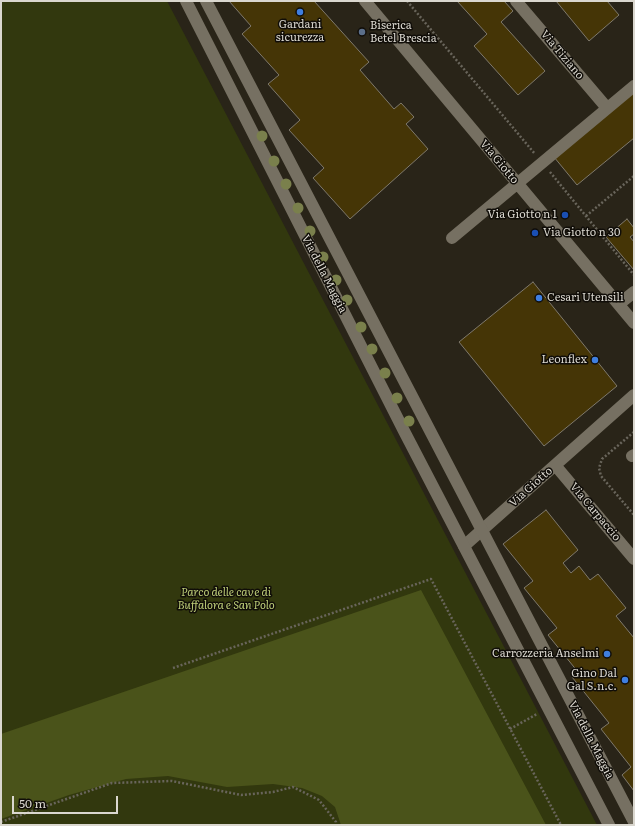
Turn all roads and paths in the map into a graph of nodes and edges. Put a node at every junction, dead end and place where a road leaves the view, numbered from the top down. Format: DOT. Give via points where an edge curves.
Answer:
graph roads {
  1 [pos="186,1"];
  2 [pos="206,1"];
  3 [pos="365,1"];
  4 [pos="407,1"];
  5 [pos="516,1"];
  6 [pos="634,86"];
  7 [pos="607,108"];
  8 [pos="542,163"];
  9 [pos="634,176"];
  10 [pos="517,184"];
  11 [pos="586,216"];
  12 [pos="452,238"];
  13 [pos="634,275"];
  14 [pos="634,292"];
  15 [pos="619,304"];
  16 [pos="634,323"];
  17 [pos="634,395"];
  18 [pos="634,432"];
  19 [pos="556,465"];
  20 [pos="634,516"];
  21 [pos="482,530"];
  22 [pos="464,546"];
  23 [pos="634,559"];
  24 [pos="173,668"];
  25 [pos="548,708"];
  26 [pos="510,729"];
  27 [pos="1,822"];
  28 [pos="634,822"];
  29 [pos="336,825"];
  30 [pos="561,825"];
  31 [pos="609,825"];
  1 -- 22 [label="street, Via della Maggia"];
  2 -- 21 [label="street, Via della Maggia"];
  3 -- 10 [label="street, Via Giotto"];
  4 -- 8 [label="path"];
  5 -- 7 [label="street, Via Tiziano"];
  6 -- 7 [label="street"];
  7 -- 8 [label="street"];
  8 -- 10 [label="street"];
  8 -- 11 [label="path"];
  9 -- 11 [label="path"];
  10 -- 12 [label="street"];
  10 -- 15 [label="street, Via Giotto"];
  11 -- 13 [label="path"];
  14 -- 15 [label="street"];
  15 -- 16 [label="street, Via Giotto"];
  17 -- 19 [label="street, Via Giotto"];
  18 -- 20 [label="path" via="602,459 599,468 601,476"];
  19 -- 21 [label="street, Via Giotto"];
  19 -- 23 [label="street, Via Carpaccio"];
  21 -- 22 [label="street"];
  21 -- 28 [label="street, Via della Maggia"];
  22 -- 25 [label="street, Via della Maggia"];
  24 -- 26 [label="path" via="431,579"];
  25 -- 26 [label="path"];
  25 -- 31 [label="street, Via della Maggia"];
  26 -- 30 [label="path"];
  27 -- 29 [label="path" via="112,783 172,781 242,795 292,787 319,800"];
}
